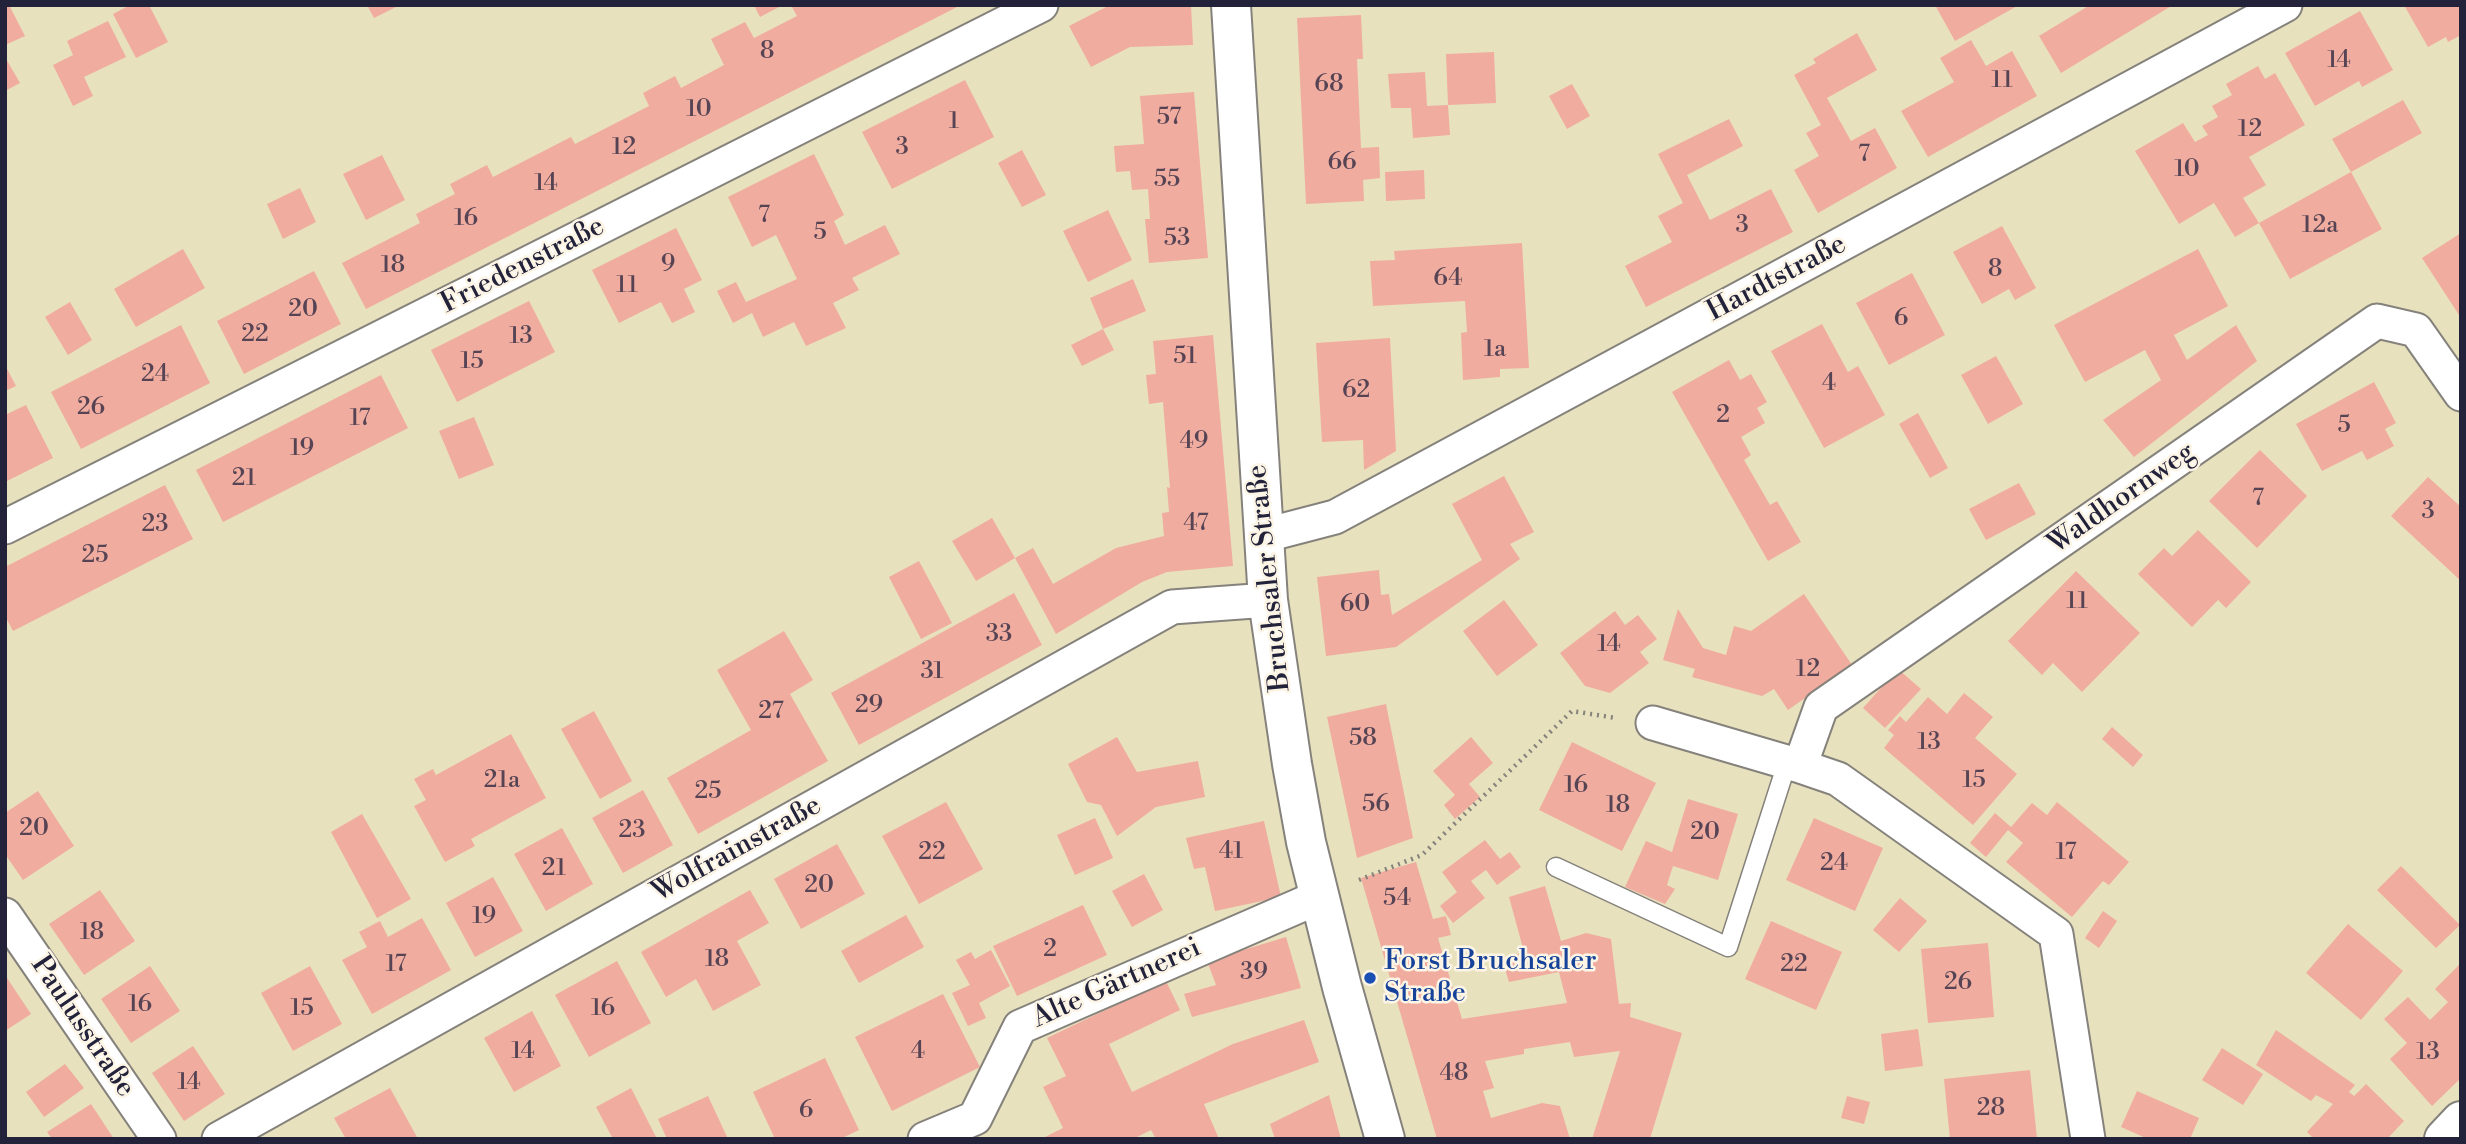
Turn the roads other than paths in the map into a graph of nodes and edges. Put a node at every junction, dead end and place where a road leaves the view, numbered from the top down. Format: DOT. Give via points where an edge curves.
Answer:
graph roads {
  1 [pos="1041,5"];
  2 [pos="1231,5"];
  3 [pos="2285,5"];
  4 [pos="2461,394"];
  5 [pos="5,527"];
  6 [pos="1262,537"];
  7 [pos="1268,600"];
  8 [pos="1653,723"];
  9 [pos="1793,764"];
  10 [pos="1556,867"];
  11 [pos="1319,897"];
  12 [pos="5,915"];
  13 [pos="2461,1121"];
  14 [pos="159,1139"];
  15 [pos="219,1139"];
  16 [pos="925,1139"];
  17 [pos="1385,1139"];
  18 [pos="2088,1139"];
  19 [pos="2444,1139"];
  1 -- 5 [label="street, Friedenstraße"];
  2 -- 6 [label="street, Bruchsaler Straße"];
  3 -- 6 [label="street, Hardtstraße" via="1335,517"];
  4 -- 9 [label="street, Waldhornweg" via="2416,330 2377,321 1821,707"];
  6 -- 7 [label="street, Bruchsaler Straße"];
  7 -- 11 [label="street, Bruchsaler Straße" via="1292,765"];
  7 -- 15 [label="street, Wolfrainstraße" via="1172,607"];
  8 -- 9 [label="street"];
  9 -- 10 [label="lane" via="1728,947"];
  9 -- 18 [label="street" via="1838,779 2056,934"];
  11 -- 16 [label="street, Alte Gärtnerei" via="1020,1027 975,1118"];
  11 -- 17 [label="street, Bruchsaler Straße"];
  12 -- 14 [label="street, Paulusstraße"];
  13 -- 19 [label="street"];
}
